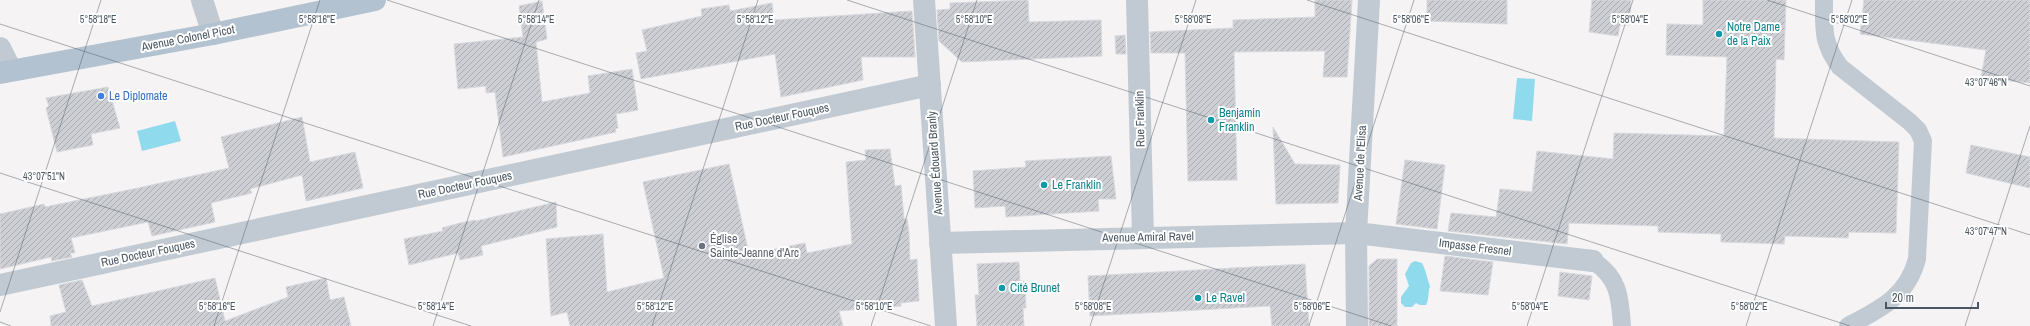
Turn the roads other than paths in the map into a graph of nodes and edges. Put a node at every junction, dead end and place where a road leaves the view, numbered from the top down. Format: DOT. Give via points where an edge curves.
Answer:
graph roads {
  1 [pos="202,0"];
  2 [pos="375,0"];
  3 [pos="924,0"];
  4 [pos="1137,0"];
  5 [pos="1368,0"];
  6 [pos="1824,0"];
  7 [pos="213,34"];
  8 [pos="0,48"];
  9 [pos="5,72"];
  10 [pos="930,85"];
  11 [pos="1356,233"];
  12 [pos="1143,237"];
  13 [pos="940,243"];
  14 [pos="1593,261"];
  15 [pos="0,285"];
  16 [pos="946,326"];
  17 [pos="1357,326"];
  18 [pos="1622,326"];
  19 [pos="1848,326"];
  1 -- 7 [label="street"];
  2 -- 7 [label="main road, Avenue Colonel Picot"];
  3 -- 10 [label="street, Avenue Édouard Branly"];
  4 -- 12 [label="street, Rue Franklin"];
  5 -- 11 [label="street, Avenue de l'Elisa"];
  6 -- 19 [label="lane" via="1825,37 1833,58 1840,67 1910,122 1918,130 1923,141 1917,259 1912,274 1898,295"];
  7 -- 9 [label="main road, Avenue Colonel Picot"];
  8 -- 9 [label="street"];
  10 -- 13 [label="street, Avenue Édouard Branly"];
  10 -- 15 [label="street, Rue Docteur Fouques"];
  11 -- 12 [label="street, Avenue Amiral Ravel"];
  11 -- 14 [label="street, Impasse Fresnel"];
  11 -- 17 [label="street, Avenue de l'Elisa"];
  12 -- 13 [label="street, Avenue Amiral Ravel"];
  13 -- 16 [label="street, Avenue Édouard Branly"];
  14 -- 18 [label="lane" via="1604,268 1616,285"];
}
